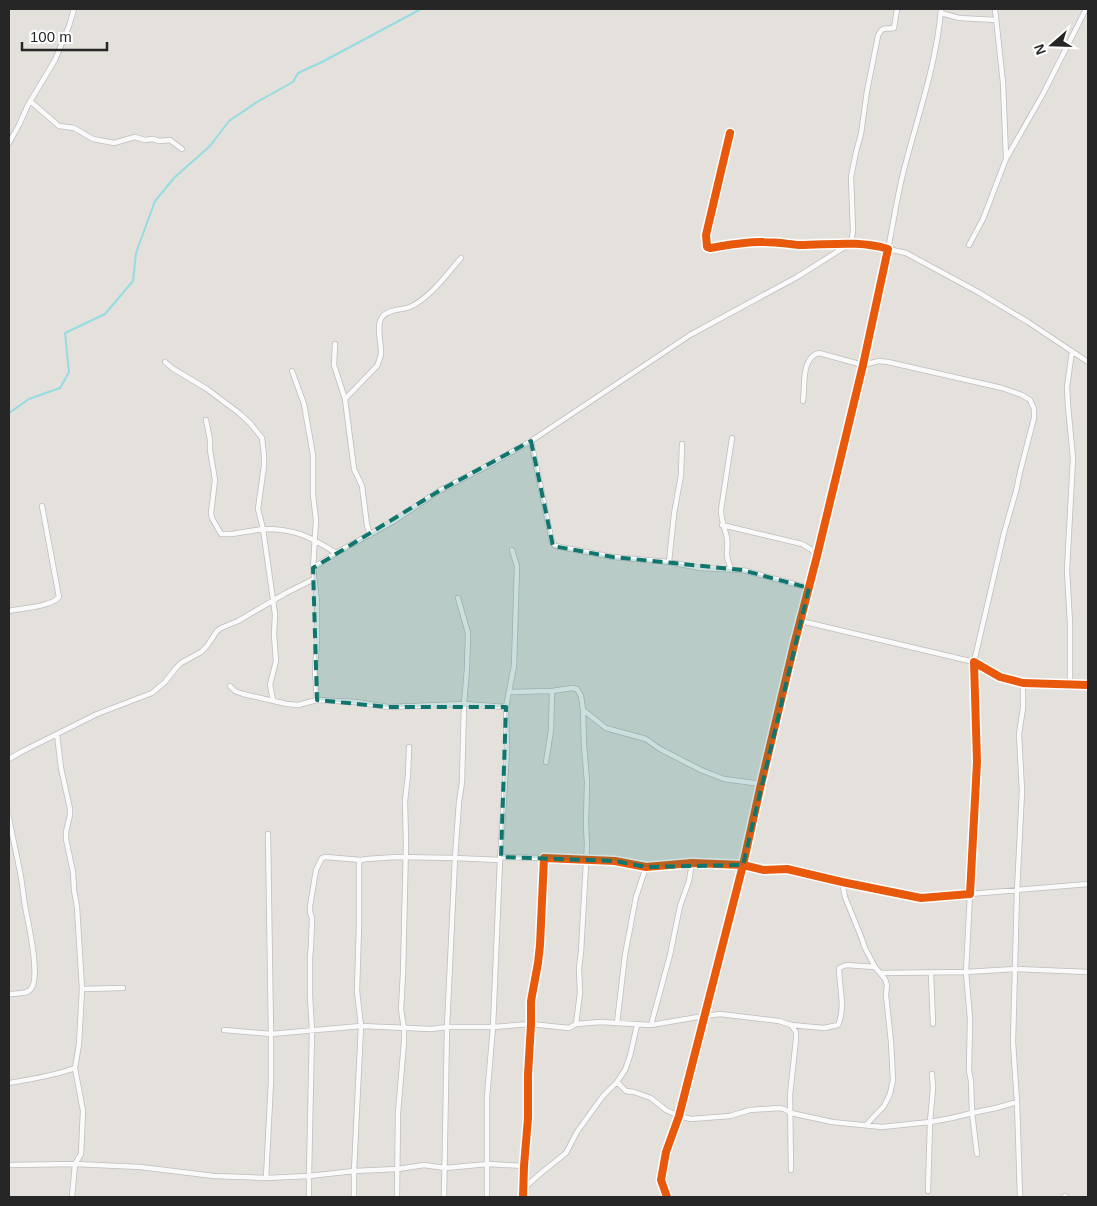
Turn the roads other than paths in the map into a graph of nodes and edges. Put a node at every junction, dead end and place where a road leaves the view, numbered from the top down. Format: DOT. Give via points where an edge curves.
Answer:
graph roads {
  1 [pos="74,9"];
  2 [pos="898,9"];
  3 [pos="995,9"];
  4 [pos="1086,9"];
  5 [pos="941,11"];
  6 [pos="996,20"];
  7 [pos="30,101"];
  8 [pos="730,134"];
  9 [pos="9,143"];
  10 [pos="182,149"];
  11 [pos="1006,159"];
  12 [pos="851,244"];
  13 [pos="969,245"];
  14 [pos="888,249"];
  15 [pos="461,258"];
  16 [pos="335,344"];
  17 [pos="1072,351"];
  18 [pos="165,362"];
  19 [pos="1088,362"];
  20 [pos="864,365"];
  21 [pos="292,371"];
  22 [pos="344,399"];
  23 [pos="803,401"];
  24 [pos="206,420"];
  25 [pos="732,438"];
  26 [pos="531,441"];
  27 [pos="682,444"];
  28 [pos="42,506"];
  29 [pos="722,525"];
  30 [pos="263,529"];
  31 [pos="370,534"];
  32 [pos="315,540"];
  33 [pos="512,550"];
  34 [pos="336,553"];
  35 [pos="817,556"];
  36 [pos="669,562"];
  37 [pos="313,568"];
  38 [pos="731,569"];
  39 [pos="314,579"];
  40 [pos="809,588"];
  41 [pos="458,598"];
  42 [pos="273,600"];
  43 [pos="9,611"];
  44 [pos="801,621"];
  45 [pos="974,662"];
  46 [pos="1023,684"];
  47 [pos="1070,684"];
  48 [pos="1088,685"];
  49 [pos="230,686"];
  50 [pos="552,691"];
  51 [pos="510,692"];
  52 [pos="273,700"];
  53 [pos="317,700"];
  54 [pos="464,704"];
  55 [pos="506,707"];
  56 [pos="583,710"];
  57 [pos="57,734"];
  58 [pos="409,747"];
  59 [pos="9,759"];
  60 [pos="546,762"];
  61 [pos="761,784"];
  62 [pos="9,818"];
  63 [pos="268,834"];
  64 [pos="405,858"];
  65 [pos="455,858"];
  66 [pos="544,858"];
  67 [pos="500,859"];
  68 [pos="361,860"];
  69 [pos="586,861"];
  70 [pos="692,863"];
  71 [pos="743,865"];
  72 [pos="646,867"];
  73 [pos="842,882"];
  74 [pos="1088,884"];
  75 [pos="1017,891"];
  76 [pos="970,894"];
  77 [pos="875,967"];
  78 [pos="1015,969"];
  79 [pos="966,972"];
  80 [pos="1088,972"];
  81 [pos="880,973"];
  82 [pos="931,973"];
  83 [pos="123,988"];
  84 [pos="82,989"];
  85 [pos="9,994"];
  86 [pos="704,1016"];
  87 [pos="617,1023"];
  88 [pos="531,1024"];
  89 [pos="576,1024"];
  90 [pos="933,1024"];
  91 [pos="637,1025"];
  92 [pos="651,1025"];
  93 [pos="791,1025"];
  94 [pos="361,1026"];
  95 [pos="447,1027"];
  96 [pos="493,1027"];
  97 [pos="404,1029"];
  98 [pos="224,1030"];
  99 [pos="312,1030"];
  100 [pos="271,1034"];
  101 [pos="75,1068"];
  102 [pos="932,1074"];
  103 [pos="617,1082"];
  104 [pos="9,1083"];
  105 [pos="1017,1102"];
  106 [pos="972,1113"];
  107 [pos="790,1114"];
  108 [pos="679,1116"];
  109 [pos="930,1122"];
  110 [pos="866,1125"];
  111 [pos="977,1154"];
  112 [pos="75,1164"];
  113 [pos="488,1164"];
  114 [pos="9,1165"];
  115 [pos="524,1166"];
  116 [pos="445,1168"];
  117 [pos="398,1169"];
  118 [pos="790,1170"];
  119 [pos="354,1171"];
  120 [pos="309,1176"];
  121 [pos="266,1178"];
  122 [pos="524,1188"];
  123 [pos="928,1191"];
  124 [pos="72,1197"];
  125 [pos="309,1197"];
  126 [pos="354,1197"];
  127 [pos="397,1197"];
  128 [pos="444,1197"];
  129 [pos="487,1197"];
  130 [pos="523,1197"];
  131 [pos="529,1197"];
  132 [pos="666,1197"];
  133 [pos="1020,1197"];
  1 -- 7 [label="street" via="55,60"];
  2 -- 12 [label="street" via="894,28 884,28 878,36 851,177"];
  3 -- 6 [label="street"];
  4 -- 11 [label="street"];
  5 -- 6 [label="street" via="959,18"];
  5 -- 14 [label="street" via="935,52 905,164"];
  6 -- 11 [label="street" via="1004,83"];
  7 -- 9 [label="street"];
  7 -- 10 [label="street" via="59,126 74,128 93,139 114,143 135,137 170,140"];
  8 -- 12 [label="street" via="706,235 708,247 765,242"];
  11 -- 13 [label="street"];
  12 -- 14 [label="street"];
  12 -- 26 [label="street" via="690,335"];
  14 -- 17 [label="street" via="906,253 978,292"];
  14 -- 20 [label="street"];
  15 -- 22 [label="street" via="424,298 381,318 381,352 377,366"];
  16 -- 22 [label="street" via="334,365"];
  17 -- 19 [label="street"];
  17 -- 47 [label="street" via="1067,387 1073,458 1067,570"];
  18 -- 30 [label="street" via="239,413 262,438 264,466 258,509"];
  20 -- 23 [label="street" via="813,355 806,372"];
  20 -- 35 [label="street"];
  20 -- 45 [label="street" via="888,362 1002,388 1030,400 1034,409"];
  21 -- 32 [label="street" via="304,404 312,447"];
  22 -- 31 [label="street" via="354,469 362,486"];
  24 -- 30 [label="street" via="215,480 212,518 221,534 225,535"];
  25 -- 29 [label="street" via="721,510"];
  26 -- 31 [label="street"];
  26 -- 36 [label="street" via="555,546 613,557"];
  27 -- 36 [label="street"];
  28 -- 43 [label="street" via="59,597 49,603"];
  29 -- 35 [label="street" via="802,544"];
  29 -- 38 [label="street"];
  30 -- 32 [label="street" via="284,529"];
  30 -- 42 [label="street"];
  31 -- 34 [label="street"];
  32 -- 34 [label="street"];
  32 -- 37 [label="street"];
  33 -- 51 [label="street" via="517,566 514,666"];
  34 -- 37 [label="street"];
  35 -- 40 [label="street"];
  36 -- 38 [label="street" via="708,569"];
  37 -- 39 [label="street"];
  38 -- 40 [label="street"];
  39 -- 42 [label="street"];
  39 -- 53 [label="street"];
  40 -- 44 [label="street"];
  41 -- 54 [label="street" via="468,633"];
  42 -- 52 [label="street" via="276,661 270,685"];
  42 -- 57 [label="street" via="220,628 201,652 182,663 152,692"];
  44 -- 45 [label="street"];
  44 -- 61 [label="street"];
  45 -- 46 [label="street" via="1000,677"];
  45 -- 76 [label="street" via="977,762"];
  46 -- 47 [label="street"];
  46 -- 75 [label="street"];
  47 -- 48 [label="street"];
  49 -- 52 [label="street" via="243,694"];
  50 -- 51 [label="street"];
  50 -- 56 [label="street" via="577,689"];
  50 -- 60 [label="street"];
  51 -- 55 [label="street"];
  52 -- 53 [label="street" via="298,705"];
  53 -- 54 [label="street" via="388,706"];
  54 -- 55 [label="street"];
  54 -- 65 [label="street" via="462,782"];
  55 -- 67 [label="street" via="507,752"];
  56 -- 61 [label="street" via="606,728 646,739 701,770 724,779"];
  56 -- 69 [label="street" via="587,782"];
  57 -- 59 [label="street"];
  57 -- 84 [label="street" via="70,810 66,839 77,907"];
  58 -- 64 [label="street" via="404,801"];
  61 -- 71 [label="street"];
  62 -- 85 [label="street" via="30,930 34,978 29,991"];
  63 -- 100 [label="street"];
  64 -- 65 [label="street"];
  64 -- 68 [label="street"];
  64 -- 97 [label="street" via="401,1009"];
  65 -- 67 [label="street"];
  65 -- 95 [label="street"];
  66 -- 67 [label="street"];
  66 -- 69 [label="street"];
  66 -- 88 [label="street" via="540,945 531,1001"];
  67 -- 96 [label="street"];
  68 -- 94 [label="street" via="357,991"];
  68 -- 99 [label="street" via="326,857 319,861 316,870 310,906"];
  69 -- 72 [label="street" via="616,861"];
  69 -- 89 [label="street"];
  70 -- 71 [label="street"];
  70 -- 72 [label="street"];
  70 -- 92 [label="street"];
  71 -- 73 [label="street" via="764,870 787,869"];
  71 -- 86 [label="street"];
  72 -- 87 [label="street" via="636,897 625,955"];
  73 -- 76 [label="street" via="922,898"];
  73 -- 77 [label="street" via="845,897"];
  74 -- 75 [label="street"];
  75 -- 76 [label="street"];
  75 -- 78 [label="street"];
  76 -- 79 [label="street"];
  77 -- 81 [label="street"];
  77 -- 93 [label="street" via="846,965 839,968 842,1016 838,1025 824,1028"];
  78 -- 79 [label="street"];
  78 -- 80 [label="street"];
  78 -- 105 [label="street" via="1013,1042"];
  79 -- 82 [label="street"];
  79 -- 106 [label="street"];
  81 -- 82 [label="street"];
  81 -- 110 [label="street" via="887,985 893,1080 884,1106"];
  82 -- 90 [label="street"];
  83 -- 84 [label="street"];
  84 -- 101 [label="street"];
  86 -- 92 [label="street"];
  86 -- 93 [label="street" via="720,1014"];
  86 -- 108 [label="street"];
  87 -- 89 [label="street"];
  87 -- 91 [label="street"];
  88 -- 89 [label="street" via="569,1028"];
  88 -- 96 [label="street"];
  88 -- 115 [label="street"];
  91 -- 92 [label="street"];
  91 -- 103 [label="street" via="630,1056"];
  93 -- 107 [label="street" via="796,1039"];
  94 -- 97 [label="street"];
  94 -- 99 [label="street"];
  94 -- 119 [label="street"];
  95 -- 96 [label="street"];
  95 -- 97 [label="street"];
  95 -- 116 [label="street"];
  96 -- 113 [label="street" via="486,1097"];
  97 -- 117 [label="street"];
  98 -- 100 [label="street"];
  99 -- 100 [label="street"];
  99 -- 120 [label="street"];
  100 -- 121 [label="street"];
  101 -- 104 [label="street"];
  101 -- 112 [label="street" via="83,1111 81,1154"];
  102 -- 109 [label="street"];
  103 -- 108 [label="street" via="626,1091 651,1098"];
  103 -- 122 [label="street" via="576,1132 566,1153"];
  105 -- 106 [label="street"];
  105 -- 133 [label="street"];
  106 -- 109 [label="street"];
  106 -- 111 [label="street"];
  107 -- 108 [label="street" via="784,1109 764,1108 720,1117 691,1119"];
  107 -- 110 [label="street"];
  107 -- 118 [label="street"];
  108 -- 132 [label="street" via="666,1152 661,1180"];
  109 -- 110 [label="street" via="882,1127"];
  109 -- 123 [label="street"];
  112 -- 114 [label="street"];
  112 -- 121 [label="street"];
  112 -- 124 [label="street"];
  113 -- 115 [label="street"];
  113 -- 116 [label="street"];
  113 -- 129 [label="street"];
  115 -- 122 [label="street"];
  116 -- 117 [label="street" via="424,1165"];
  116 -- 128 [label="street"];
  117 -- 119 [label="street"];
  117 -- 127 [label="street"];
  119 -- 120 [label="street"];
  119 -- 126 [label="street"];
  120 -- 121 [label="street"];
  120 -- 125 [label="street"];
  122 -- 130 [label="street"];
  130 -- 131 [label="street"];
}
